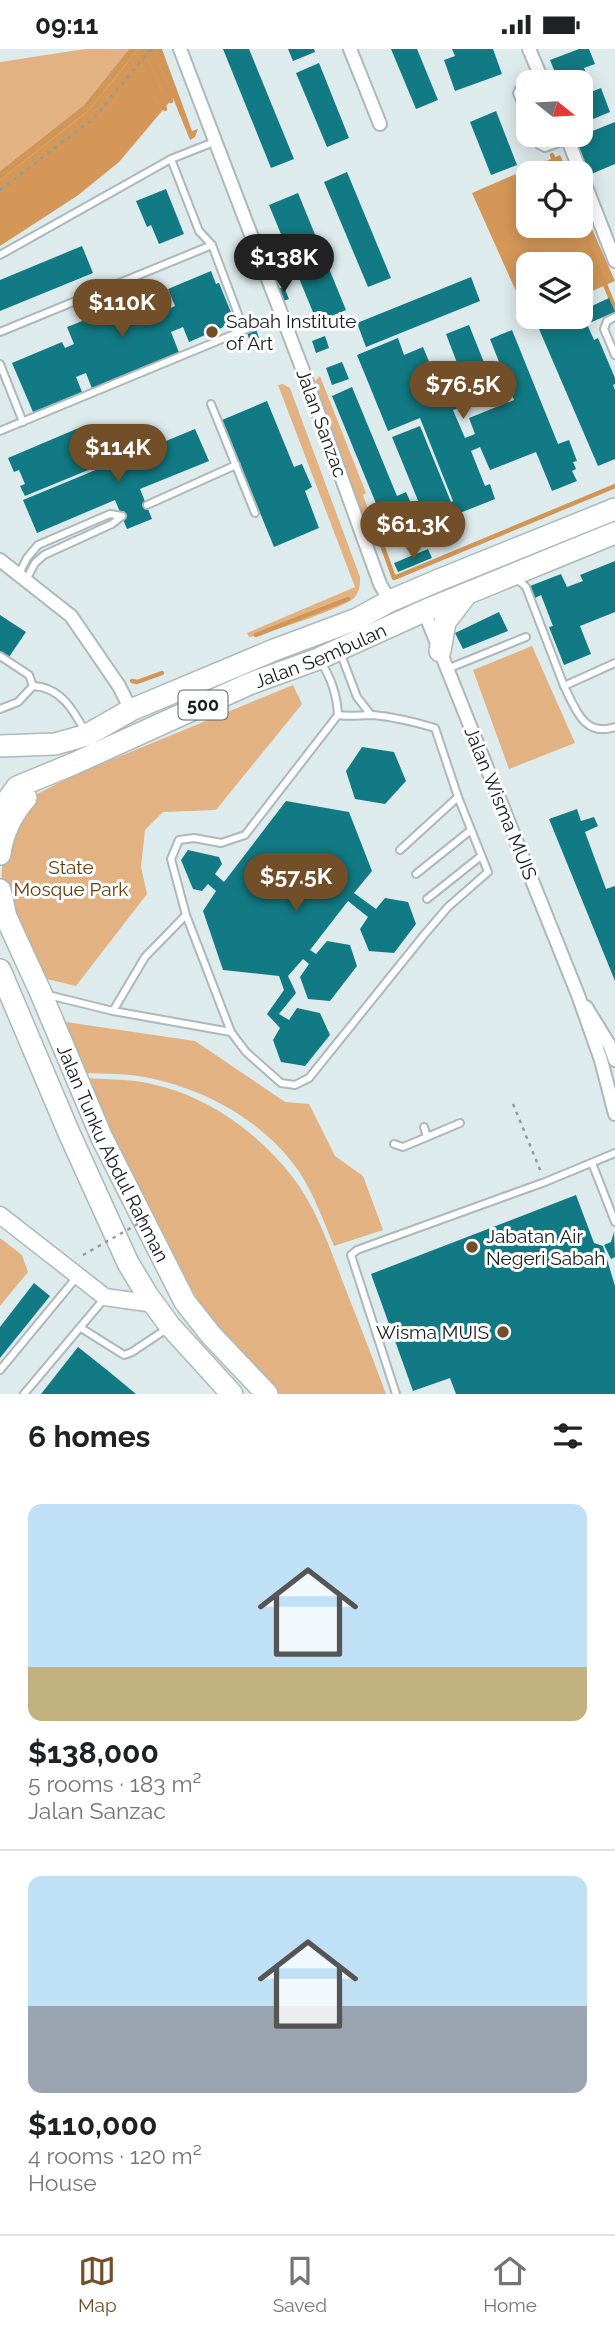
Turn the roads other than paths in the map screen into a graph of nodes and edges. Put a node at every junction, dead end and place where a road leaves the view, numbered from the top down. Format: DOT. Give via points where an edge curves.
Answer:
graph roads {
  1 [pos="180,49"];
  2 [pos="350,49"];
  3 [pos="528,49"];
  4 [pos="537,70"];
  5 [pos="380,124"];
  6 [pos="214,142"];
  7 [pos="171,159"];
  8 [pos="593,205"];
  9 [pos="212,245"];
  10 [pos="0,255"];
  11 [pos="615,261"];
  12 [pos="281,317"];
  13 [pos="615,317"];
  14 [pos="244,330"];
  15 [pos="0,332"];
  16 [pos="615,355"];
  17 [pos="0,364"];
  18 [pos="211,404"];
  19 [pos="23,422"];
  20 [pos="0,431"];
  21 [pos="236,465"];
  22 [pos="147,505"];
  23 [pos="255,513"];
  24 [pos="611,523"];
  25 [pos="0,560"];
  26 [pos="480,564"];
  27 [pos="513,575"];
  28 [pos="23,577"];
  29 [pos="439,580"];
  30 [pos="469,592"];
  31 [pos="390,601"];
  32 [pos="424,611"];
  33 [pos="358,619"];
  34 [pos="526,637"];
  35 [pos="297,646"];
  36 [pos="339,649"];
  37 [pos="274,650"];
  38 [pos="0,656"];
  39 [pos="313,656"];
  40 [pos="444,660"];
  41 [pos="615,663"];
  42 [pos="33,686"];
  43 [pos="564,686"];
  44 [pos="0,709"];
  45 [pos="131,710"];
  46 [pos="338,715"];
  47 [pos="371,715"];
  48 [pos="615,727"];
  49 [pos="0,746"];
  50 [pos="83,752"];
  51 [pos="458,797"];
  52 [pos="0,811"];
  53 [pos="471,830"];
  54 [pos="400,850"];
  55 [pos="0,854"];
  56 [pos="481,856"];
  57 [pos="416,874"];
  58 [pos="0,890"];
  59 [pos="427,899"];
  60 [pos="186,915"];
  61 [pos="0,970"];
  62 [pos="40,991"];
  63 [pos="578,995"];
  64 [pos="113,1011"];
  65 [pos="231,1032"];
  66 [pos="615,1060"];
  67 [pos="615,1114"];
  68 [pos="460,1123"];
  69 [pos="424,1127"];
  70 [pos="427,1137"];
  71 [pos="394,1144"];
  72 [pos="615,1153"];
  73 [pos="592,1163"];
  74 [pos="0,1215"];
  75 [pos="615,1222"];
  76 [pos="71,1272"];
  77 [pos="105,1297"];
  78 [pos="154,1304"];
  79 [pos="170,1326"];
  80 [pos="80,1328"];
  81 [pos="0,1370"];
  82 [pos="24,1394"];
  83 [pos="232,1394"];
  84 [pos="267,1394"];
  85 [pos="396,1394"];
  1 -- 6 [label="street, Jalan Sanzac"];
  2 -- 5 [label="street"];
  3 -- 4 [label="street"];
  6 -- 7 [label="lane"];
  6 -- 12 [label="street, Jalan Sanzac"];
  7 -- 9 [label="lane" via="199,231"];
  7 -- 10 [label="lane"];
  8 -- 11 [label="street"];
  9 -- 14 [label="lane"];
  9 -- 15 [label="lane"];
  12 -- 14 [label="lane"];
  12 -- 31 [label="street, Jalan Sanzac"];
  13 -- 16 [label="lane" via="604,329"];
  14 -- 19 [label="lane"];
  17 -- 19 [label="lane"];
  18 -- 21 [label="lane"];
  19 -- 20 [label="lane"];
  21 -- 22 [label="lane"];
  21 -- 23 [label="lane"];
  24 -- 26 [label="main road, Jalan Sembulan / 500"];
  24 -- 27 [label="main road, Jalan Sembulan / 500"];
  25 -- 28 [label="street"];
  26 -- 27 [label="main road"];
  26 -- 29 [label="main road, Jalan Sembulan / 500"];
  27 -- 30 [label="main road, Jalan Sembulan / 500"];
  27 -- 43 [label="lane" via="526,587"];
  28 -- 28 [label="lane" via="27,558 37,545 110,514 122,516 44,555"];
  28 -- 45 [label="street" via="79,626"];
  29 -- 31 [label="main road, Jalan Sembulan / 500"];
  29 -- 32 [label="main road"];
  30 -- 32 [label="main road, Jalan Sembulan / 500"];
  30 -- 40 [label="main road" via="445,622"];
  31 -- 33 [label="main road, Jalan Sembulan / 500"];
  32 -- 33 [label="main road" via="403,607"];
  32 -- 36 [label="main road, Jalan Sembulan / 500"];
  32 -- 40 [label="street, Jalan Wisma MUIS"];
  33 -- 37 [label="main road, Jalan Sembulan / 500"];
  34 -- 40 [label="lane"];
  35 -- 37 [label="lane"];
  36 -- 39 [label="main road, Jalan Sembulan / 500"];
  36 -- 47 [label="lane" via="357,697"];
  37 -- 45 [label="main road, Jalan Sembulan / 500"];
  38 -- 42 [label="lane" via="29,674"];
  39 -- 46 [label="lane" via="325,669"];
  39 -- 50 [label="main road, Jalan Sembulan / 500"];
  40 -- 63 [label="street, Jalan Wisma MUIS"];
  41 -- 43 [label="lane"];
  42 -- 44 [label="lane" via="18,702"];
  42 -- 50 [label="lane" via="44,686 75,713"];
  43 -- 48 [label="lane" via="580,719 597,729"];
  45 -- 50 [label="main road" via="126,731"];
  46 -- 47 [label="lane"];
  46 -- 60 [label="lane" via="244,835 221,843 179,839 171,859"];
  47 -- 51 [label="lane" via="435,728"];
  49 -- 50 [label="main road, Jalan Sembulan / 500" via="55,744"];
  50 -- 52 [label="main road, Jalan Sembulan / 500" via="18,787"];
  50 -- 55 [label="main road, 500" via="57,779 24,799"];
  51 -- 53 [label="lane"];
  51 -- 54 [label="lane"];
  53 -- 56 [label="lane"];
  53 -- 57 [label="lane"];
  56 -- 59 [label="lane"];
  56 -- 65 [label="lane" via="488,872 447,908 309,1078 281,1083"];
  58 -- 62 [label="main road, Jalan Tunku Abdul Rahman" via="6,917"];
  60 -- 64 [label="lane" via="145,957"];
  60 -- 65 [label="lane"];
  61 -- 78 [label="main road, Jalan Tunku Abdul Rahman" via="111,1228"];
  62 -- 64 [label="lane"];
  62 -- 84 [label="main road, Jalan Tunku Abdul Rahman" via="102,1138 185,1302"];
  63 -- 66 [label="street"];
  63 -- 67 [label="street"];
  64 -- 65 [label="lane"];
  68 -- 70 [label="lane"];
  69 -- 70 [label="lane"];
  70 -- 71 [label="lane" via="403,1147"];
  72 -- 73 [label="lane"];
  73 -- 75 [label="lane"];
  73 -- 85 [label="lane" via="351,1255"];
  74 -- 76 [label="street"];
  76 -- 77 [label="street"];
  76 -- 81 [label="lane"];
  77 -- 78 [label="street"];
  77 -- 80 [label="lane"];
  78 -- 79 [label="main road, Jalan Tunku Abdul Rahman"];
  79 -- 80 [label="lane" via="124,1355"];
  79 -- 83 [label="main road, Jalan Tunku Abdul Rahman"];
  80 -- 82 [label="lane"];
}
